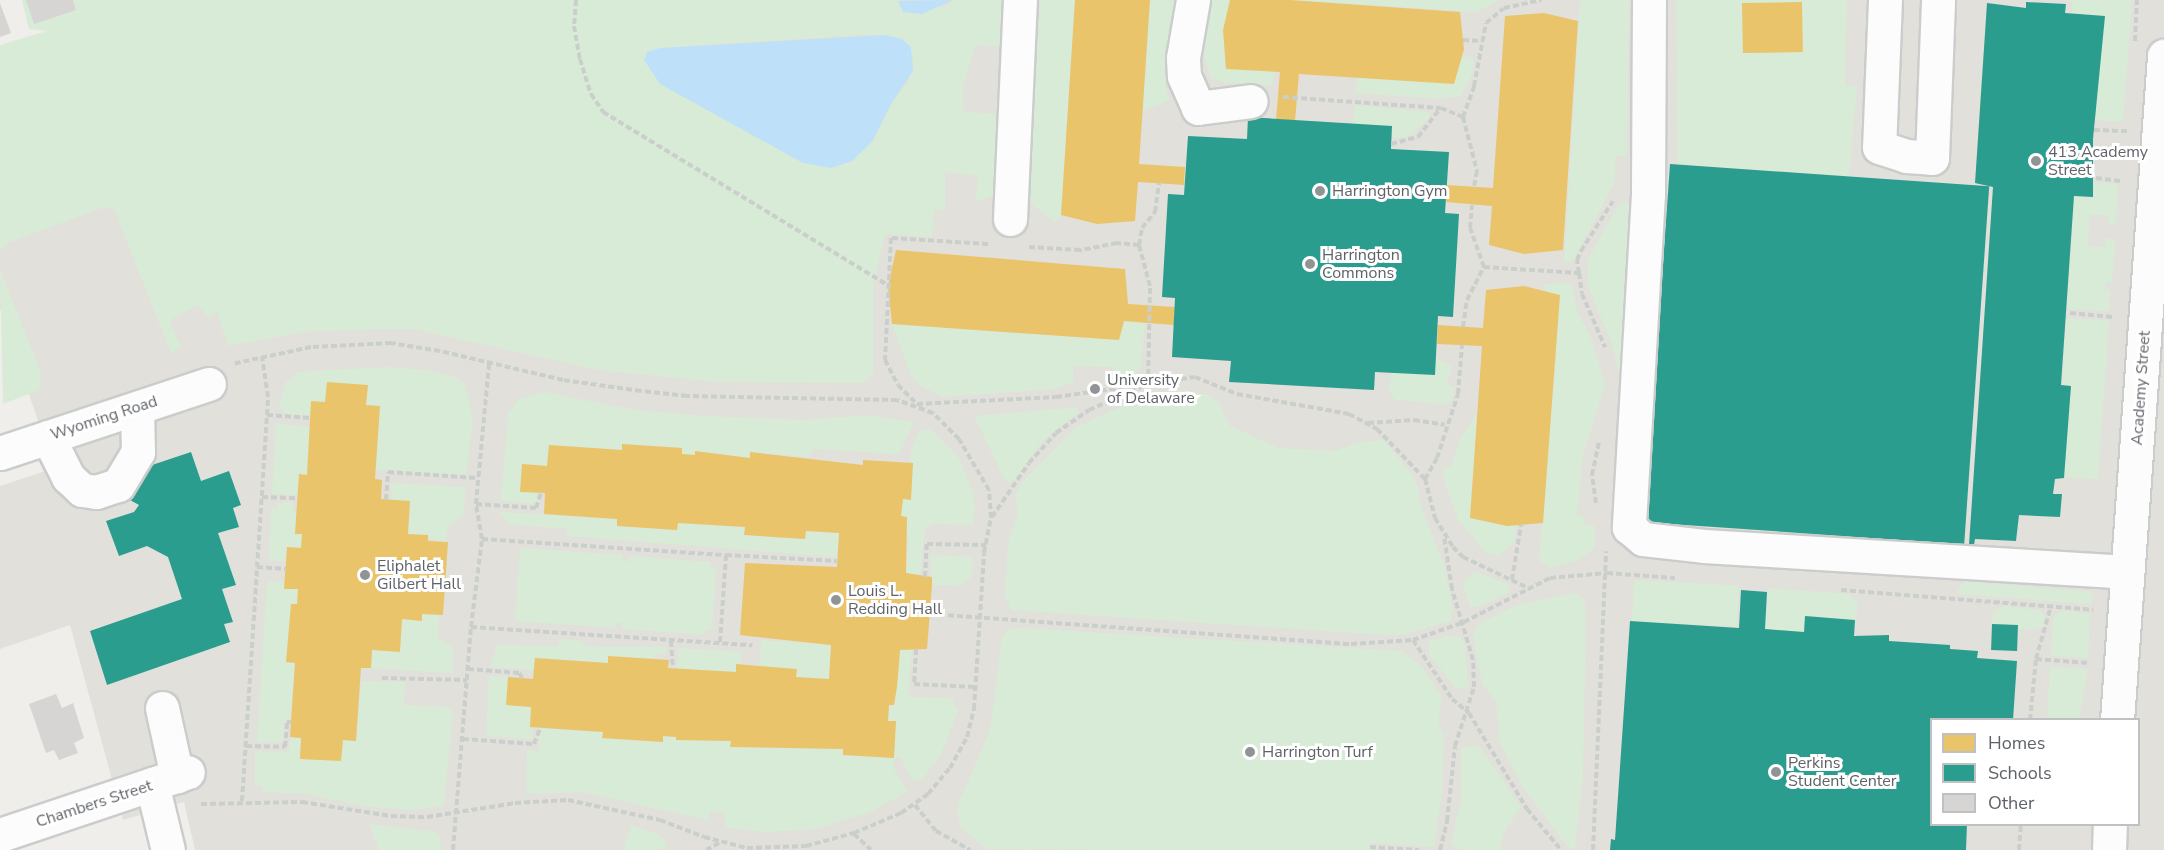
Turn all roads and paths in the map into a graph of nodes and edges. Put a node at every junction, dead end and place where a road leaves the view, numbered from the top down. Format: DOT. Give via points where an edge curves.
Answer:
graph roads {
  1 [pos="576,0"];
  2 [pos="1020,0"];
  3 [pos="1193,0"];
  4 [pos="1541,0"];
  5 [pos="1649,0"];
  6 [pos="1885,0"];
  7 [pos="1938,0"];
  8 [pos="1463,40"];
  9 [pos="1482,41"];
  10 [pos="2164,56"];
  11 [pos="1251,101"];
  12 [pos="1441,108"];
  13 [pos="1463,117"];
  14 [pos="2094,130"];
  15 [pos="2129,131"];
  16 [pos="1391,144"];
  17 [pos="1159,183"];
  18 [pos="1474,187"];
  19 [pos="1648,194"];
  20 [pos="1472,205"];
  21 [pos="1008,237"];
  22 [pos="1138,245"];
  23 [pos="1484,267"];
  24 [pos="1579,273"];
  25 [pos="888,285"];
  26 [pos="2070,313"];
  27 [pos="2146,321"];
  28 [pos="1463,327"];
  29 [pos="1462,345"];
  30 [pos="1608,352"];
  31 [pos="262,356"];
  32 [pos="489,363"];
  33 [pos="209,384"];
  34 [pos="1148,384"];
  35 [pos="917,404"];
  36 [pos="137,408"];
  37 [pos="267,415"];
  38 [pos="311,418"];
  39 [pos="1368,423"];
  40 [pos="1445,426"];
  41 [pos="1601,436"];
  42 [pos="48,437"];
  43 [pos="0,453"];
  44 [pos="478,478"];
  45 [pos="1425,479"];
  46 [pos="541,493"];
  47 [pos="262,497"];
  48 [pos="297,498"];
  49 [pos="386,500"];
  50 [pos="476,504"];
  51 [pos="1598,509"];
  52 [pos="991,518"];
  53 [pos="1521,525"];
  54 [pos="1444,533"];
  55 [pos="482,539"];
  56 [pos="1605,539"];
  57 [pos="986,545"];
  58 [pos="726,555"];
  59 [pos="837,561"];
  60 [pos="257,567"];
  61 [pos="286,569"];
  62 [pos="2127,572"];
  63 [pos="1607,573"];
  64 [pos="925,577"];
  65 [pos="1512,579"];
  66 [pos="1530,589"];
  67 [pos="1956,598"];
  68 [pos="2051,606"];
  69 [pos="2098,610"];
  70 [pos="930,614"];
  71 [pos="981,616"];
  72 [pos="1464,622"];
  73 [pos="471,627"];
  74 [pos="1413,640"];
  75 [pos="671,641"];
  76 [pos="720,644"];
  77 [pos="752,645"];
  78 [pos="916,649"];
  79 [pos="2036,659"];
  80 [pos="2095,663"];
  81 [pos="673,668"];
  82 [pos="468,669"];
  83 [pos="382,678"];
  84 [pos="522,678"];
  85 [pos="467,680"];
  86 [pos="976,687"];
  87 [pos="162,708"];
  88 [pos="1469,713"];
  89 [pos="2030,718"];
  90 [pos="2117,718"];
  91 [pos="291,722"];
  92 [pos="540,728"];
  93 [pos="463,739"];
  94 [pos="246,747"];
  95 [pos="172,778"];
  96 [pos="242,801"];
  97 [pos="915,804"];
  98 [pos="458,812"];
  99 [pos="159,816"];
  100 [pos="2021,826"];
  101 [pos="2110,826"];
  102 [pos="854,833"];
  103 [pos="0,835"];
  104 [pos="719,843"];
  105 [pos="1370,847"];
  106 [pos="771,849"];
  107 [pos="168,850"];
  108 [pos="453,850"];
  109 [pos="706,850"];
  110 [pos="871,850"];
  111 [pos="970,850"];
  112 [pos="1419,850"];
  113 [pos="1440,850"];
  114 [pos="1561,850"];
  115 [pos="1593,850"];
  116 [pos="2019,850"];
  117 [pos="2109,850"];
  1 -- 25 [label="path" via="574,26 580,59 591,94 603,112"];
  2 -- 21 [label="street"];
  3 -- 11 [label="street" via="1183,58 1184,76 1198,108"];
  4 -- 9 [label="path" via="1504,8 1490,16"];
  5 -- 19 [label="street"];
  6 -- 7 [label="street" via="1879,147 1906,156 1932,158"];
  8 -- 9 [label="path"];
  9 -- 13 [label="path" via="1474,87"];
  10 -- 27 [label="street, Academy Street"];
  11 -- 12 [label="path" via="1331,98"];
  12 -- 13 [label="path"];
  12 -- 16 [label="path" via="1418,137"];
  13 -- 18 [label="path" via="1477,171"];
  14 -- 15 [label="path"];
  17 -- 22 [label="path" via="1155,212 1142,228"];
  19 -- 24 [label="path" via="1616,197 1581,251 1577,260"];
  19 -- 62 [label="street" via="1629,527 1643,539 1708,536"];
  20 -- 23 [label="path" via="1470,228"];
  21 -- 22 [label="path" via="1080,250 1117,243"];
  21 -- 25 [label="path" via="891,238"];
  22 -- 34 [label="path" via="1150,286"];
  23 -- 24 [label="path"];
  23 -- 28 [label="path" via="1467,300"];
  24 -- 30 [label="path" via="1582,294"];
  25 -- 35 [label="path" via="885,360 898,386"];
  26 -- 27 [label="path"];
  27 -- 62 [label="street, Academy Street"];
  29 -- 40 [label="path" via="1458,394"];
  31 -- 32 [label="path" via="341,344 391,343"];
  31 -- 33 [label="path" via="225,365"];
  31 -- 37 [label="path"];
  32 -- 35 [label="path" via="563,380 676,395 869,397"];
  32 -- 44 [label="path"];
  33 -- 36 [label="street, Wyoming Road"];
  34 -- 35 [label="path" via="1056,397"];
  34 -- 39 [label="path" via="1195,377 1237,394 1349,414"];
  34 -- 52 [label="path" via="1089,410 1056,433 1029,463"];
  35 -- 52 [label="path" via="933,413 971,455 988,490"];
  36 -- 42 [label="street, Wyoming Road"];
  36 -- 42 [label="street" via="138,452 118,485 96,492 82,490 68,477"];
  37 -- 38 [label="path"];
  37 -- 47 [label="path"];
  39 -- 40 [label="path" via="1414,420"];
  39 -- 45 [label="path"];
  40 -- 45 [label="path" via="1437,458"];
  41 -- 51 [label="path" via="1592,475"];
  42 -- 43 [label="street, Wyoming Road"];
  44 -- 49 [label="path" via="388,472"];
  44 -- 50 [label="path"];
  45 -- 54 [label="path" via="1428,500"];
  46 -- 50 [label="path" via="536,508"];
  47 -- 48 [label="path"];
  47 -- 60 [label="path"];
  50 -- 55 [label="path"];
  52 -- 57 [label="path"];
  53 -- 65 [label="path"];
  54 -- 65 [label="path" via="1462,556"];
  54 -- 72 [label="path" via="1454,598"];
  55 -- 58 [label="path"];
  55 -- 73 [label="path"];
  56 -- 63 [label="path"];
  57 -- 64 [label="path" via="927,544"];
  57 -- 71 [label="path"];
  58 -- 59 [label="path"];
  58 -- 76 [label="path"];
  60 -- 61 [label="path"];
  60 -- 94 [label="path"];
  62 -- 90 [label="street, Academy Street"];
  63 -- 66 [label="path" via="1550,578"];
  63 -- 115 [label="path"];
  65 -- 66 [label="path"];
  66 -- 72 [label="path"];
  67 -- 68 [label="path"];
  68 -- 69 [label="path"];
  68 -- 79 [label="path"];
  70 -- 71 [label="path"];
  71 -- 74 [label="path" via="1351,644"];
  71 -- 86 [label="path"];
  72 -- 74 [label="path"];
  72 -- 88 [label="path" via="1474,687"];
  73 -- 75 [label="path"];
  73 -- 82 [label="path"];
  74 -- 88 [label="path" via="1452,699"];
  75 -- 76 [label="path"];
  75 -- 81 [label="path"];
  76 -- 77 [label="path"];
  78 -- 86 [label="path" via="914,684"];
  79 -- 80 [label="path"];
  79 -- 89 [label="path"];
  82 -- 84 [label="path" via="519,673"];
  82 -- 85 [label="path"];
  83 -- 85 [label="path"];
  85 -- 93 [label="path"];
  86 -- 97 [label="path" via="971,729 963,747 941,780"];
  87 -- 95 [label="street"];
  88 -- 113 [label="path" via="1455,747"];
  88 -- 114 [label="path" via="1527,809"];
  91 -- 94 [label="path" via="287,722 285,747"];
  92 -- 93 [label="path" via="534,744"];
  93 -- 98 [label="path"];
  94 -- 96 [label="path"];
  95 -- 99 [label="street"];
  95 -- 103 [label="street, Chambers Street"];
  96 -- 98 [label="path" via="302,802 392,816 427,817"];
  96 -- 99 [label="path" via="207,803"];
  97 -- 102 [label="path"];
  97 -- 111 [label="path" via="936,831"];
  98 -- 104 [label="path" via="568,800 660,819"];
  98 -- 108 [label="path"];
  99 -- 107 [label="street"];
  100 -- 116 [label="path"];
  101 -- 117 [label="street"];
  102 -- 106 [label="path" via="823,843"];
  102 -- 110 [label="path"];
  104 -- 106 [label="path"];
  104 -- 109 [label="path"];
  105 -- 112 [label="path"];
}
